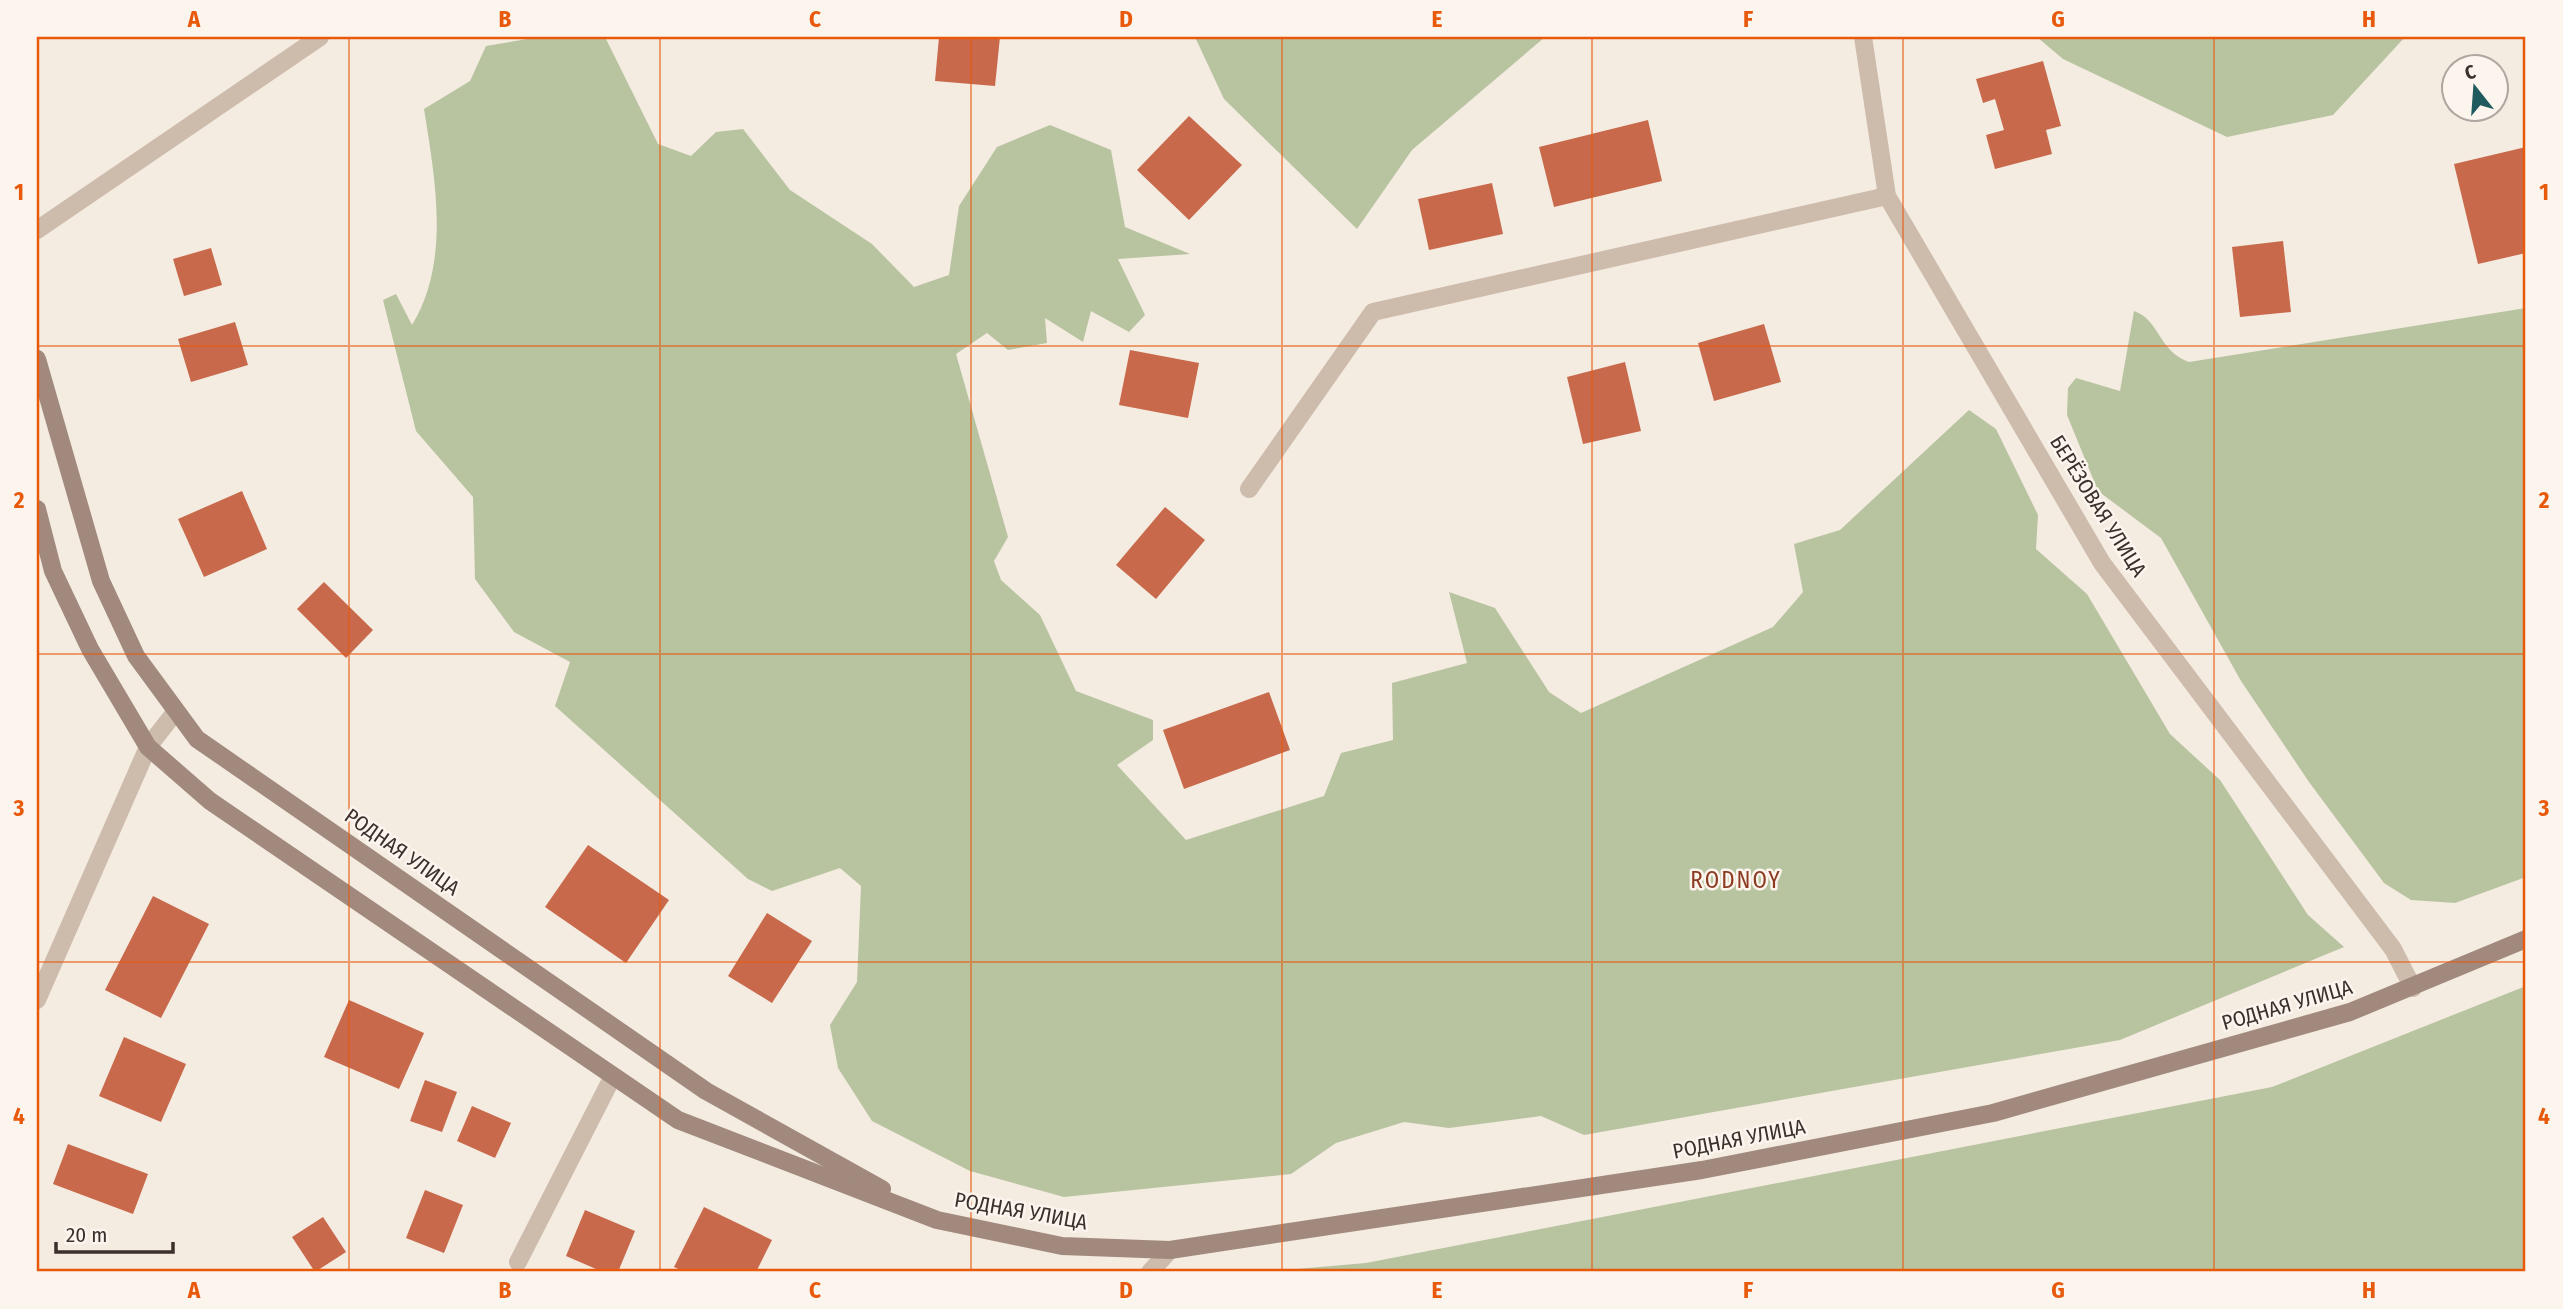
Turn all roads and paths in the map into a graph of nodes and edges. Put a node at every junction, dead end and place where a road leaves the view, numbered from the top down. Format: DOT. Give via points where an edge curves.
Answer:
graph roads {
  1 [pos="320,37"];
  2 [pos="1863,37"];
  3 [pos="1887,196"];
  4 [pos="37,230"];
  5 [pos="37,359"];
  6 [pos="1249,489"];
  7 [pos="37,509"];
  8 [pos="176,711"];
  9 [pos="148,747"];
  10 [pos="2526,939"];
  11 [pos="2413,988"];
  12 [pos="37,1000"];
  13 [pos="613,1076"];
  14 [pos="937,1220"];
  15 [pos="1170,1250"];
  16 [pos="517,1262"];
  17 [pos="1150,1272"];
  1 -- 4 [label="street"];
  2 -- 3 [label="street, БЕРЁЗОВАЯ УЛИЦА"];
  3 -- 6 [label="street" via="1373,312"];
  3 -- 11 [label="street, БЕРЁЗОВАЯ УЛИЦА" via="2102,563 2393,949"];
  5 -- 8 [label="street, РОДНАЯ УЛИЦА" via="101,582 135,656"];
  7 -- 9 [label="street, РОДНАЯ УЛИЦА" via="53,571 90,649"];
  8 -- 9 [label="street"];
  8 -- 14 [label="street, РОДНАЯ УЛИЦА" via="197,739 706,1091"];
  9 -- 12 [label="street"];
  9 -- 13 [label="street, РОДНАЯ УЛИЦА" via="211,801"];
  10 -- 11 [label="street, РОДНАЯ УЛИЦА"];
  11 -- 15 [label="street, РОДНАЯ УЛИЦА" via="2350,1012 1993,1113 1702,1170"];
  13 -- 14 [label="street, РОДНАЯ УЛИЦА" via="678,1120"];
  13 -- 16 [label="street"];
  14 -- 15 [label="street, РОДНАЯ УЛИЦА" via="1062,1246"];
  15 -- 17 [label="street"];
}
